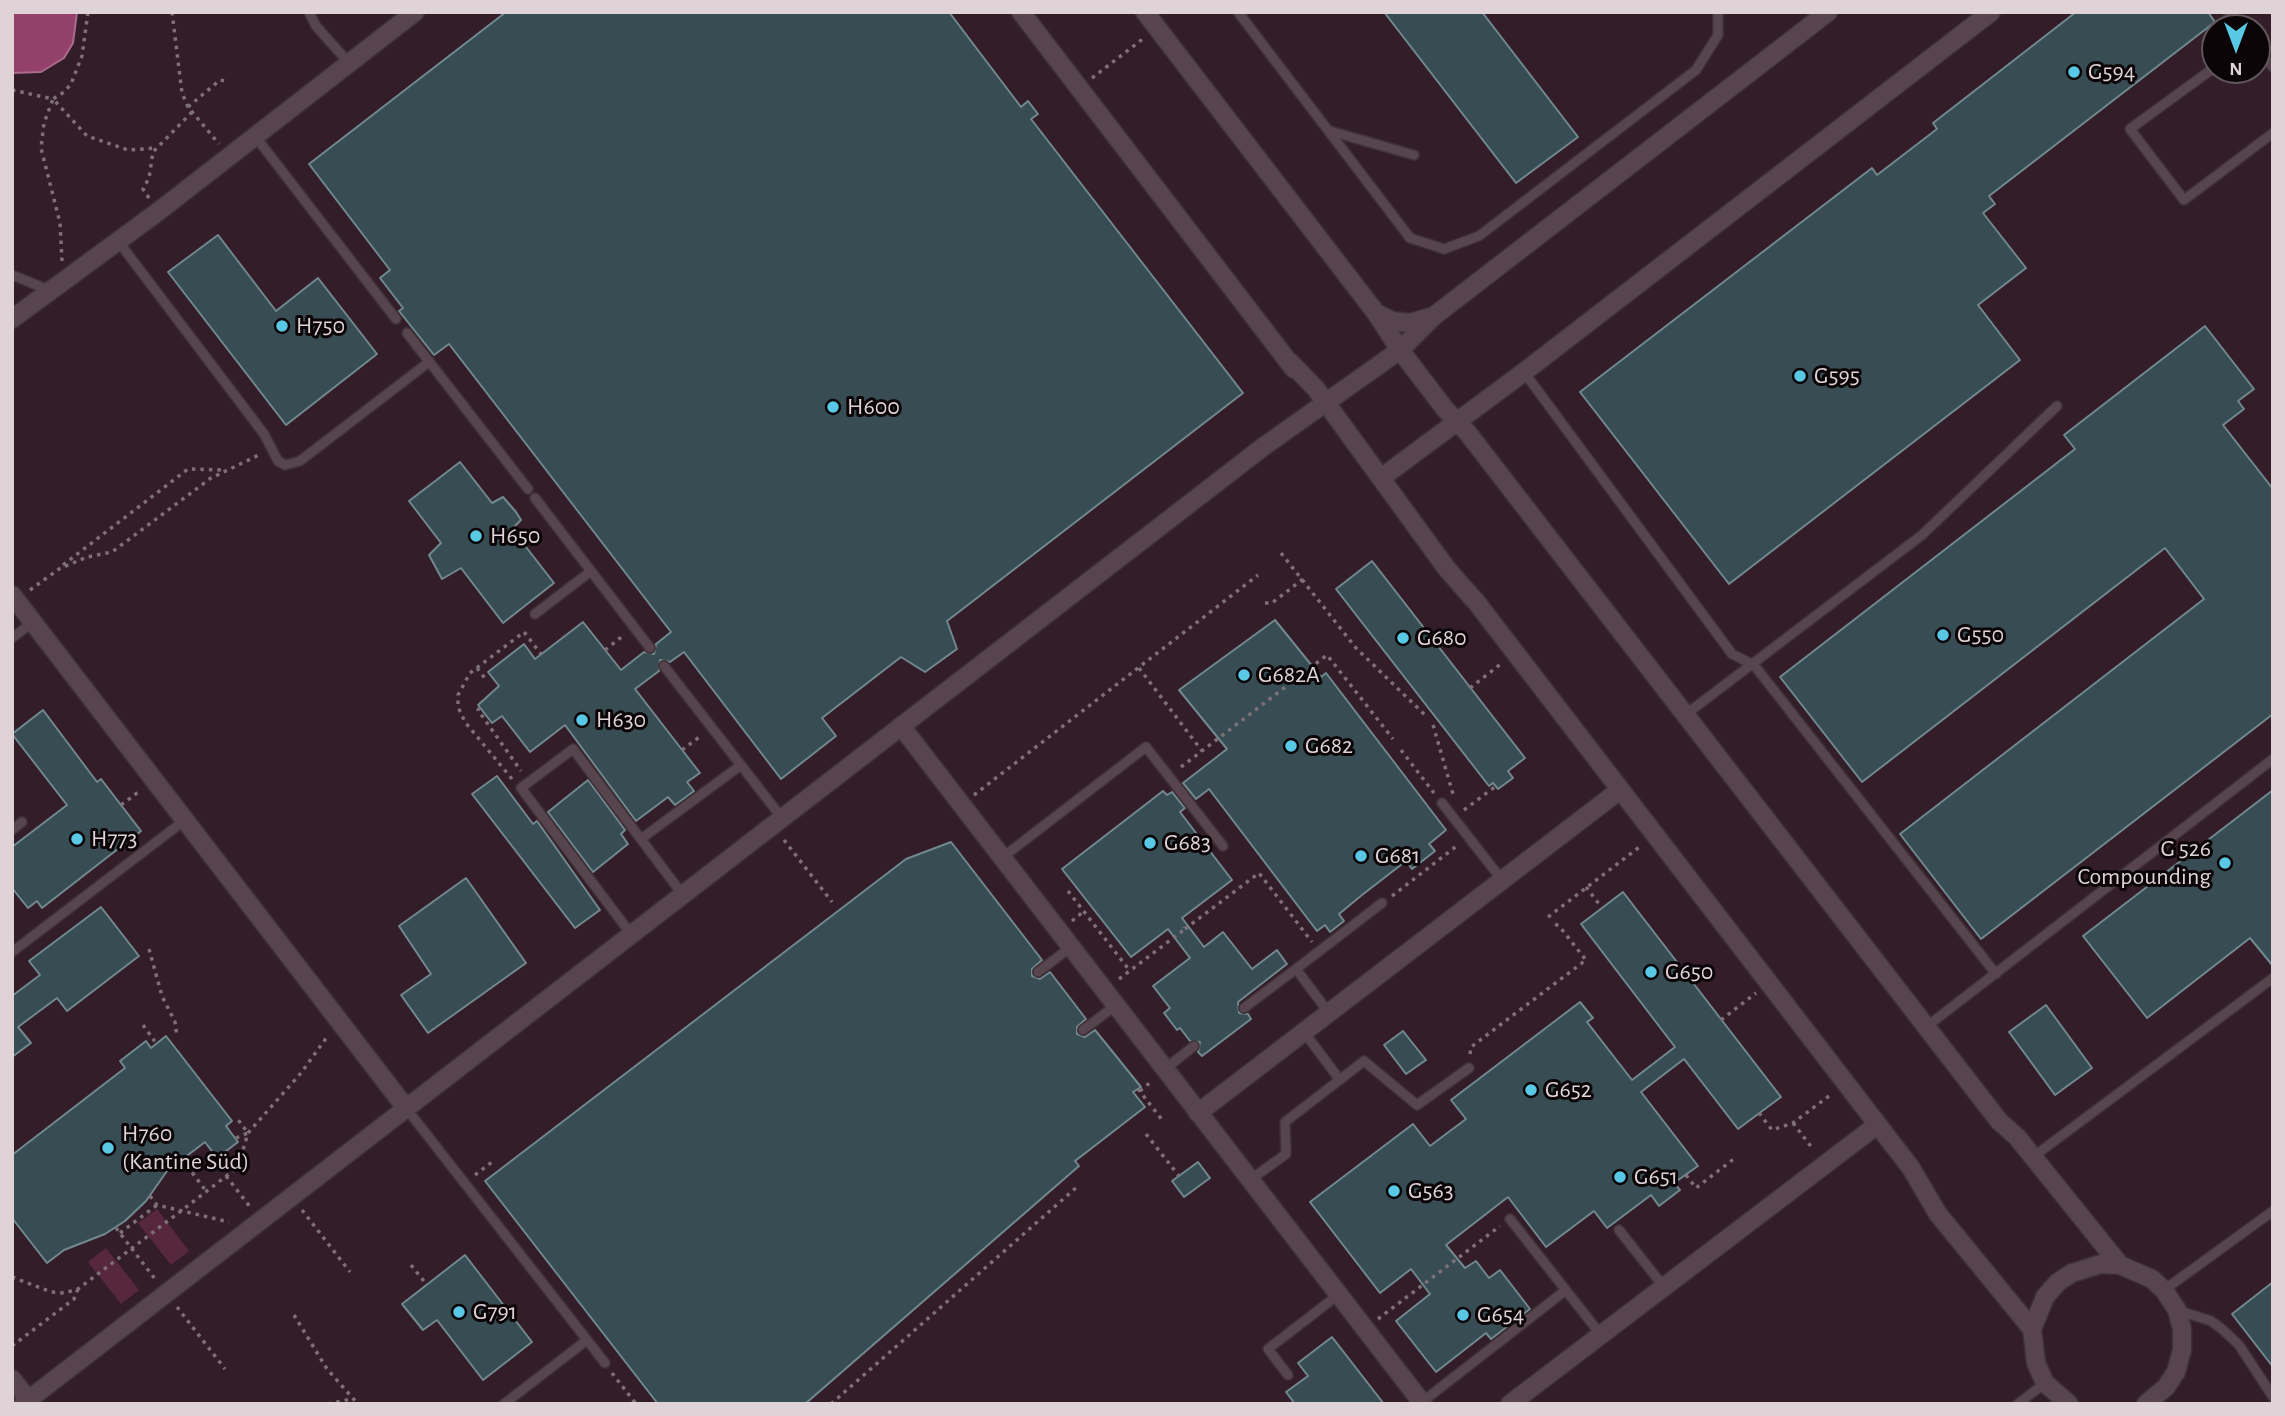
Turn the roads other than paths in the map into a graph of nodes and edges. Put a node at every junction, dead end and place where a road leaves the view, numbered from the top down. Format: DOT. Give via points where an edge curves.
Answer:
graph roads {
  1 [pos="309,12"];
  2 [pos="415,12"];
  3 [pos="1021,12"];
  4 [pos="1145,12"];
  5 [pos="1238,12"];
  6 [pos="1718,12"];
  7 [pos="1828,12"];
  8 [pos="1992,12"];
  9 [pos="349,63"];
  10 [pos="2201,78"];
  11 [pos="1330,131"];
  12 [pos="2273,133"];
  13 [pos="254,135"];
  14 [pos="1414,155"];
  15 [pos="118,241"];
  16 [pos="12,275"];
  17 [pos="57,285"];
  18 [pos="1376,313"];
  19 [pos="1434,316"];
  20 [pos="12,319"];
  21 [pos="396,319"];
  22 [pos="407,333"];
  23 [pos="1400,350"];
  24 [pos="429,362"];
  25 [pos="1524,372"];
  26 [pos="1326,406"];
  27 [pos="2057,407"];
  28 [pos="1457,422"];
  29 [pos="1381,478"];
  30 [pos="528,489"];
  31 [pos="535,498"];
  32 [pos="591,571"];
  33 [pos="14,598"];
  34 [pos="535,614"];
  35 [pos="33,622"];
  36 [pos="12,638"];
  37 [pos="650,648"];
  38 [pos="1754,665"];
  39 [pos="664,666"];
  40 [pos="1685,715"];
  41 [pos="901,726"];
  42 [pos="2273,759"];
  43 [pos="741,765"];
  44 [pos="1620,790"];
  45 [pos="1442,803"];
  46 [pos="782,818"];
  47 [pos="185,820"];
  48 [pos="22,822"];
  49 [pos="12,830"];
  50 [pos="641,839"];
  51 [pos="1223,846"];
  52 [pos="1003,857"];
  53 [pos="1502,880"];
  54 [pos="682,895"];
  55 [pos="1382,903"];
  56 [pos="631,934"];
  57 [pos="1071,947"];
  58 [pos="12,952"];
  59 [pos="1296,968"];
  60 [pos="1038,972"];
  61 [pos="1996,974"];
  62 [pos="2273,978"];
  63 [pos="1116,1005"];
  64 [pos="1244,1008"];
  65 [pos="1329,1013"];
  66 [pos="1926,1027"];
  67 [pos="1083,1030"];
  68 [pos="1304,1032"];
  69 [pos="1194,1046"];
  70 [pos="1469,1068"];
  71 [pos="1164,1069"];
  72 [pos="1340,1080"];
  73 [pos="406,1108"];
  74 [pos="1198,1113"];
  75 [pos="1877,1125"];
  76 [pos="2033,1157"];
  77 [pos="1250,1181"];
  78 [pos="2271,1215"];
  79 [pos="1510,1219"];
  80 [pos="1619,1230"];
  81 [pos="2120,1265"];
  82 [pos="1664,1287"];
  83 [pos="1566,1290"];
  84 [pos="2164,1290"];
  85 [pos="1338,1295"];
  86 [pos="2177,1310"];
  87 [pos="2032,1329"];
  88 [pos="1601,1335"];
  89 [pos="587,1340"];
  90 [pos="605,1363"];
  91 [pos="1288,1375"];
  92 [pos="12,1379"];
  93 [pos="2045,1383"];
  94 [pos="2273,1397"];
  95 [pos="28,1402"];
  96 [pos="1422,1403"];
  97 [pos="504,1404"];
  98 [pos="1510,1404"];
  99 [pos="2018,1404"];
  100 [pos="2070,1404"];
  101 [pos="2147,1404"];
  1 -- 9 [label="lane"];
  2 -- 9 [label="street"];
  3 -- 26 [label="street"];
  4 -- 18 [label="street"];
  5 -- 11 [label="lane"];
  6 -- 11 [label="lane" via="1717,35 1696,70 1479,236 1457,246 1434,248 1410,238"];
  7 -- 19 [label="street"];
  8 -- 25 [label="street"];
  9 -- 13 [label="street"];
  10 -- 12 [label="lane" via="2130,129 2184,200"];
  11 -- 14 [label="lane"];
  13 -- 15 [label="street"];
  13 -- 21 [label="lane"];
  15 -- 17 [label="street"];
  15 -- 24 [label="lane" via="285,465 300,461"];
  16 -- 17 [label="lane"];
  17 -- 20 [label="street"];
  18 -- 19 [label="street" via="1410,323"];
  18 -- 23 [label="street"];
  19 -- 23 [label="street"];
  22 -- 24 [label="lane"];
  23 -- 26 [label="street"];
  23 -- 28 [label="street"];
  24 -- 30 [label="lane"];
  25 -- 28 [label="street"];
  25 -- 38 [label="lane" via="1732,654"];
  26 -- 29 [label="street"];
  26 -- 41 [label="street" via="1263,447"];
  27 -- 38 [label="lane" via="1922,535"];
  28 -- 29 [label="street"];
  28 -- 40 [label="street"];
  29 -- 44 [label="street"];
  31 -- 32 [label="lane"];
  32 -- 34 [label="lane"];
  32 -- 37 [label="lane"];
  33 -- 35 [label="street"];
  35 -- 36 [label="lane"];
  35 -- 47 [label="street"];
  38 -- 40 [label="lane"];
  38 -- 61 [label="lane"];
  39 -- 43 [label="lane"];
  40 -- 66 [label="street"];
  41 -- 46 [label="street"];
  41 -- 52 [label="street"];
  42 -- 61 [label="lane"];
  43 -- 46 [label="lane"];
  43 -- 50 [label="lane"];
  44 -- 53 [label="street"];
  44 -- 75 [label="street"];
  45 -- 53 [label="lane"];
  46 -- 54 [label="street"];
  47 -- 58 [label="lane"];
  47 -- 73 [label="street"];
  48 -- 49 [label="lane"];
  50 -- 54 [label="lane"];
  50 -- 56 [label="lane" via="573,749 525,785"];
  51 -- 52 [label="lane" via="1146,747"];
  52 -- 57 [label="street"];
  53 -- 65 [label="street"];
  54 -- 56 [label="street"];
  55 -- 59 [label="lane"];
  56 -- 73 [label="street"];
  57 -- 60 [label="lane"];
  57 -- 63 [label="street"];
  59 -- 64 [label="lane"];
  59 -- 65 [label="lane"];
  61 -- 66 [label="lane"];
  62 -- 76 [label="lane"];
  63 -- 67 [label="lane"];
  63 -- 71 [label="street"];
  65 -- 68 [label="street"];
  66 -- 76 [label="street"];
  68 -- 72 [label="lane"];
  68 -- 74 [label="street"];
  69 -- 71 [label="lane"];
  70 -- 72 [label="lane" via="1418,1105 1364,1061"];
  71 -- 74 [label="street"];
  72 -- 77 [label="lane" via="1285,1122 1286,1154"];
  73 -- 89 [label="lane"];
  73 -- 95 [label="street"];
  74 -- 77 [label="street"];
  75 -- 82 [label="street"];
  75 -- 87 [label="street" via="1911,1168 1938,1214"];
  76 -- 81 [label="street"];
  77 -- 85 [label="street"];
  78 -- 84 [label="lane"];
  79 -- 83 [label="lane"];
  80 -- 82 [label="lane"];
  81 -- 84 [label="street" via="2138,1270"];
  81 -- 87 [label="street" via="2088,1266 2058,1282 2045,1297"];
  82 -- 88 [label="street"];
  83 -- 88 [label="lane"];
  83 -- 96 [label="lane"];
  84 -- 86 [label="street"];
  85 -- 91 [label="lane" via="1268,1349"];
  85 -- 96 [label="street"];
  86 -- 94 [label="lane" via="2222,1329 2239,1345"];
  86 -- 101 [label="street" via="2182,1350 2176,1372"];
  87 -- 93 [label="street" via="2036,1363"];
  88 -- 98 [label="street"];
  89 -- 90 [label="lane"];
  89 -- 97 [label="lane"];
  92 -- 95 [label="street"];
  93 -- 99 [label="lane"];
  93 -- 100 [label="street"];
}
